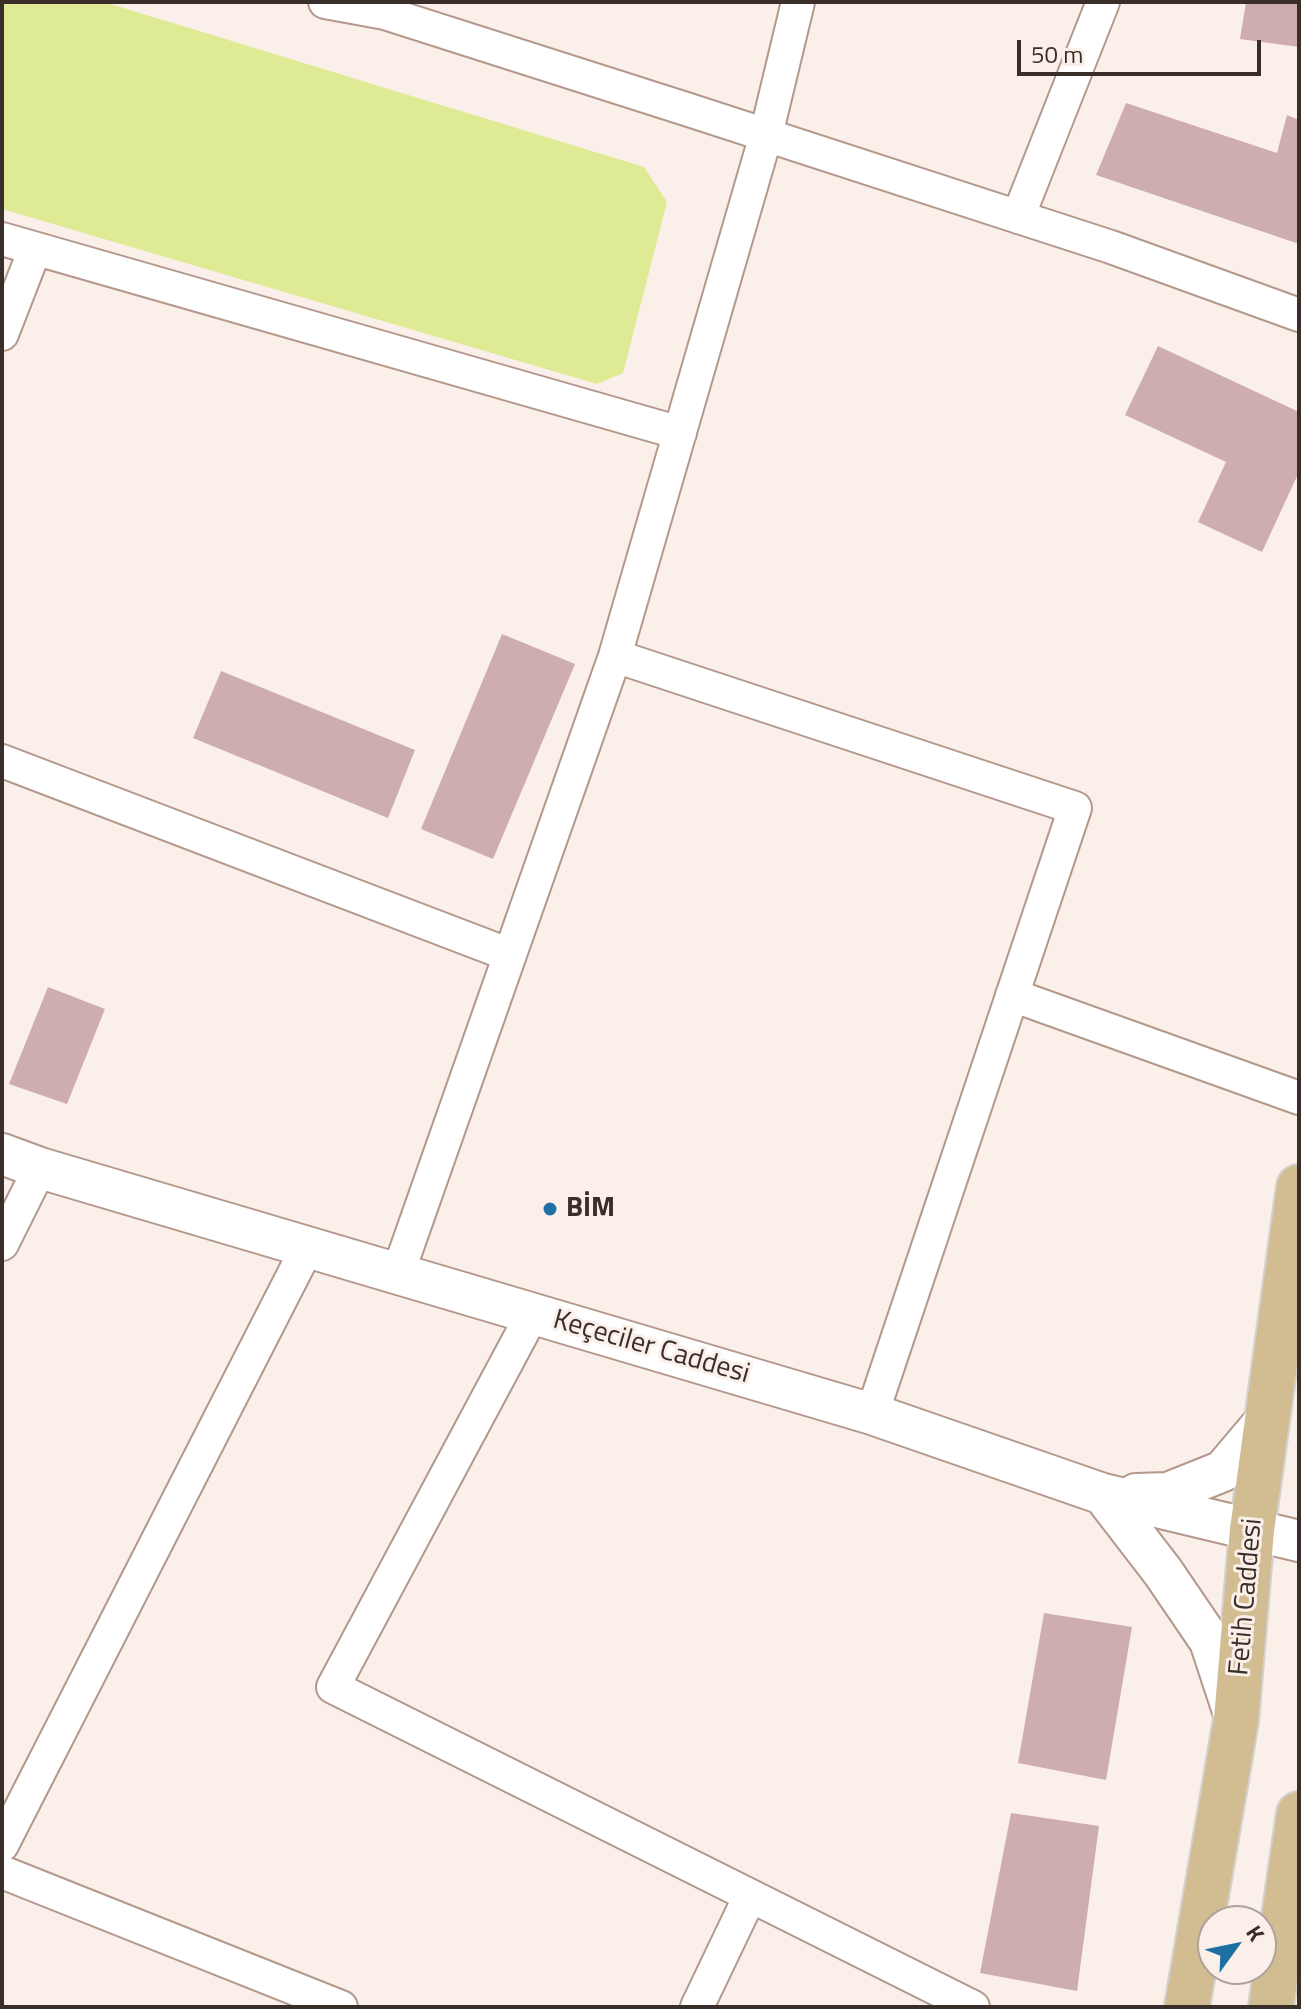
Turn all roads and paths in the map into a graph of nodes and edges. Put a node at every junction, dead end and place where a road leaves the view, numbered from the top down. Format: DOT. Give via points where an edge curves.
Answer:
graph roads {
  1 [pos="325,2"];
  2 [pos="798,2"];
  3 [pos="1103,2"];
  4 [pos="766,135"];
  5 [pos="1018,217"];
  6 [pos="2,239"];
  7 [pos="35,249"];
  8 [pos="1299,315"];
  9 [pos="2,334"];
  10 [pos="680,433"];
  11 [pos="615,656"];
  12 [pos="2,761"];
  13 [pos="510,955"];
  14 [pos="1012,995"];
  15 [pos="1299,1098"];
  16 [pos="2,1154"];
  17 [pos="40,1168"];
  18 [pos="1299,1187"];
  19 [pos="2,1244"];
  20 [pos="307,1248"];
  21 [pos="398,1273"];
  22 [pos="533,1313"];
  23 [pos="872,1414"];
  24 [pos="1267,1419"];
  25 [pos="1103,1494"];
  26 [pos="1252,1530"];
  27 [pos="1299,1541"];
  28 [pos="1236,1720"];
  29 [pos="1299,1814"];
  30 [pos="2,1845"];
  31 [pos="2,1872"];
  32 [pos="750,1896"];
  33 [pos="916,1994"];
  34 [pos="341,2007"];
  35 [pos="697,2007"];
  36 [pos="973,2007"];
  37 [pos="1187,2007"];
  38 [pos="1271,2007"];
  1 -- 4 [label="street" via="385,13"];
  2 -- 4 [label="street"];
  3 -- 5 [label="street"];
  4 -- 5 [label="street"];
  4 -- 10 [label="street"];
  5 -- 8 [label="street"];
  6 -- 7 [label="street"];
  7 -- 9 [label="street"];
  7 -- 10 [label="street"];
  10 -- 11 [label="street"];
  11 -- 13 [label="street"];
  11 -- 14 [label="street" via="1075,808"];
  12 -- 13 [label="street"];
  13 -- 21 [label="street"];
  14 -- 15 [label="street"];
  14 -- 23 [label="street"];
  16 -- 17 [label="street, Keçeciler Caddesi"];
  17 -- 19 [label="street"];
  17 -- 20 [label="street, Keçeciler Caddesi"];
  18 -- 24 [label="main road, Fetih Caddesi"];
  20 -- 21 [label="street, Keçeciler Caddesi"];
  20 -- 30 [label="street"];
  21 -- 22 [label="street, Keçeciler Caddesi"];
  22 -- 23 [label="street, Keçeciler Caddesi"];
  22 -- 32 [label="street" via="333,1687"];
  23 -- 25 [label="street, Keçeciler Caddesi"];
  24 -- 25 [label="street" via="1223,1471 1168,1493"];
  24 -- 26 [label="main road, Fetih Caddesi"];
  25 -- 26 [label="street, Keçeciler Caddesi"];
  25 -- 28 [label="street" via="1210,1641"];
  26 -- 27 [label="street, Keçeciler Caddesi"];
  26 -- 28 [label="main road, Fetih Caddesi"];
  28 -- 37 [label="main road, Fetih Caddesi"];
  29 -- 38 [label="main road"];
  31 -- 34 [label="street"];
  32 -- 33 [label="street"];
  32 -- 35 [label="street"];
  33 -- 36 [label="street"];
}
